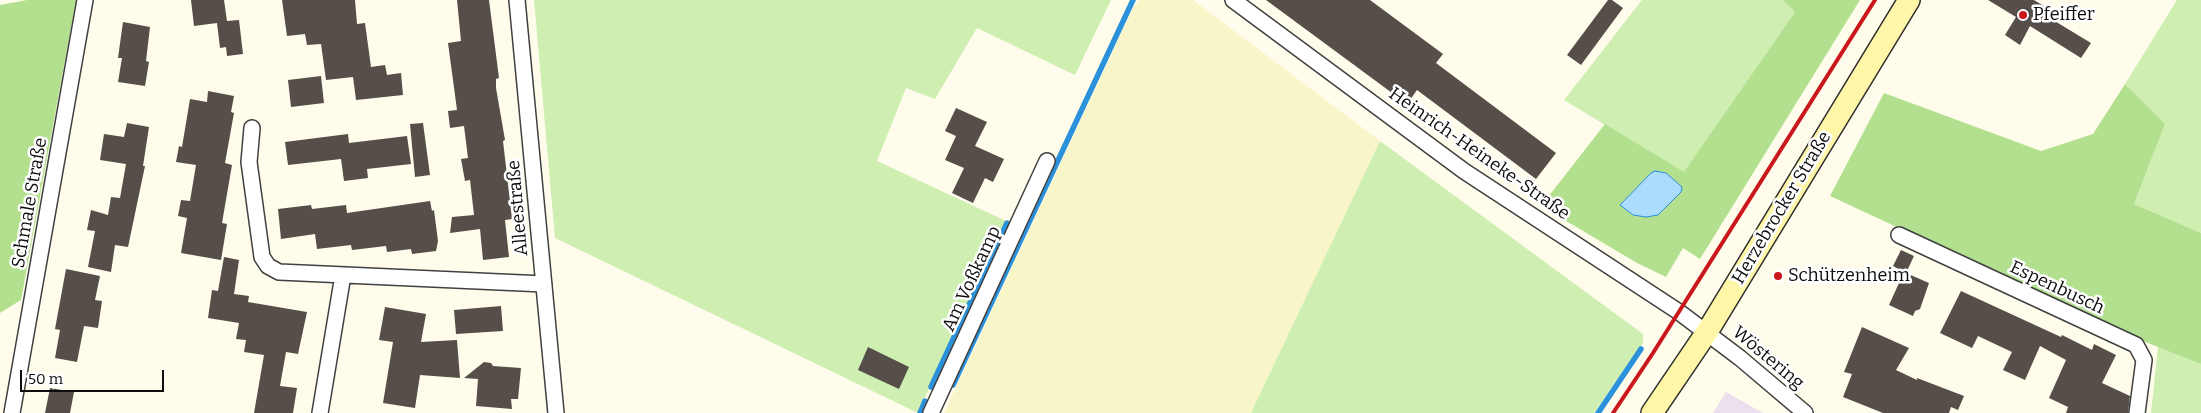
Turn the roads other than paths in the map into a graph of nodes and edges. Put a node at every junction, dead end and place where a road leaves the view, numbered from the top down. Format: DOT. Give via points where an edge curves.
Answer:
graph roads {
  1 [pos="85,0"];
  2 [pos="517,0"];
  3 [pos="1233,0"];
  4 [pos="1909,0"];
  5 [pos="252,128"];
  6 [pos="1047,161"];
  7 [pos="1899,235"];
  8 [pos="343,275"];
  9 [pos="544,284"];
  10 [pos="1708,332"];
  11 [pos="12,413"];
  12 [pos="320,413"];
  13 [pos="556,413"];
  14 [pos="930,413"];
  15 [pos="1652,413"];
  16 [pos="1805,413"];
  17 [pos="2137,413"];
  1 -- 11 [label="street, Schmale Straße"];
  2 -- 9 [label="street, Alleestraße"];
  3 -- 10 [label="street, Heinrich-Heineke-Straße" via="1464,171"];
  4 -- 10 [label="main road, Herzebrocker Straße"];
  5 -- 8 [label="street" via="249,162 262,257 268,266 279,272"];
  6 -- 14 [label="street, Am Voßkamp"];
  7 -- 17 [label="street, Espenbusch" via="2136,345 2144,360"];
  8 -- 9 [label="street"];
  8 -- 12 [label="street"];
  9 -- 13 [label="street, Alleestraße"];
  10 -- 15 [label="main road, Herzebrocker Straße"];
  10 -- 16 [label="street, Wöstering"];
}
